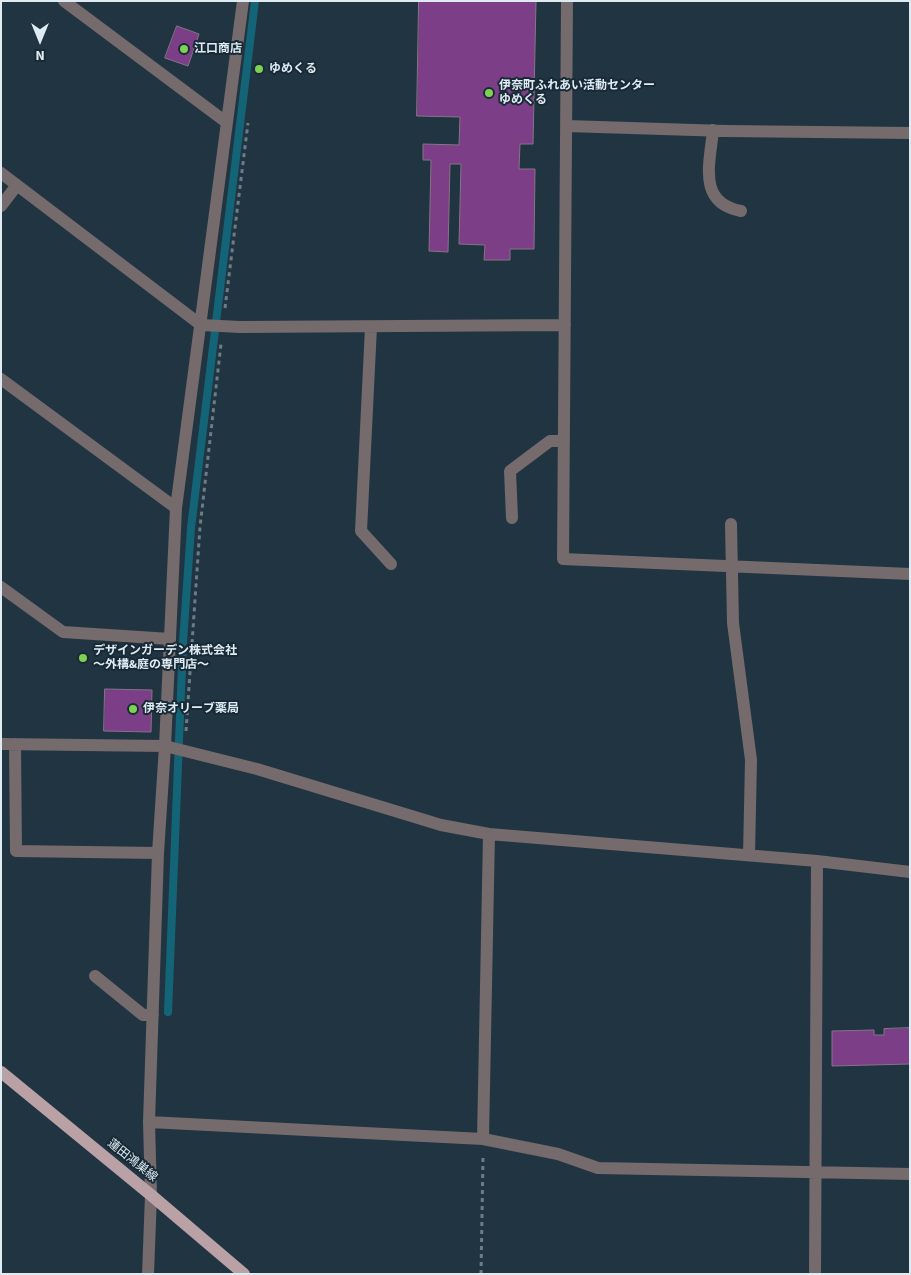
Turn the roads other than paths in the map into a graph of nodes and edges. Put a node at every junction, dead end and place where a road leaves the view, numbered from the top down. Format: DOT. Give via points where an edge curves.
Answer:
graph roads {
  1 [pos="244,1"];
  2 [pos="567,1"];
  3 [pos="71,3"];
  4 [pos="226,122"];
  5 [pos="567,126"];
  6 [pos="713,130"];
  7 [pos="910,133"];
  8 [pos="1,172"];
  9 [pos="17,185"];
  10 [pos="1,206"];
  11 [pos="741,211"];
  12 [pos="200,325"];
  13 [pos="565,325"];
  14 [pos="371,327"];
  15 [pos="1,379"];
  16 [pos="564,442"];
  17 [pos="176,508"];
  18 [pos="512,518"];
  19 [pos="731,524"];
  20 [pos="391,564"];
  21 [pos="732,566"];
  22 [pos="910,574"];
  23 [pos="1,587"];
  24 [pos="170,639"];
  25 [pos="1,744"];
  26 [pos="15,744"];
  27 [pos="165,746"];
  28 [pos="488,834"];
  29 [pos="158,853"];
  30 [pos="750,855"];
  31 [pos="818,861"];
  32 [pos="910,872"];
  33 [pos="95,976"];
  34 [pos="153,1015"];
  35 [pos="1,1072"];
  36 [pos="150,1122"];
  37 [pos="483,1139"];
  38 [pos="817,1173"];
  39 [pos="910,1174"];
  40 [pos="151,1195"];
  41 [pos="148,1274"];
  42 [pos="244,1274"];
  43 [pos="815,1274"];
  1 -- 4 [label="street"];
  2 -- 5 [label="street"];
  3 -- 4 [label="street"];
  4 -- 12 [label="street"];
  5 -- 6 [label="street"];
  5 -- 13 [label="street"];
  6 -- 7 [label="street"];
  6 -- 11 [label="street" via="708,182 715,198 728,209"];
  8 -- 9 [label="street"];
  9 -- 10 [label="street"];
  9 -- 12 [label="street"];
  12 -- 14 [label="street, bridge"];
  12 -- 17 [label="street"];
  13 -- 14 [label="street"];
  13 -- 16 [label="street"];
  14 -- 20 [label="street" via="361,531"];
  15 -- 17 [label="street"];
  16 -- 18 [label="street" via="550,441 510,471"];
  16 -- 21 [label="street" via="563,559"];
  17 -- 24 [label="street"];
  19 -- 21 [label="street"];
  21 -- 22 [label="street"];
  21 -- 30 [label="street" via="733,623 751,760"];
  23 -- 24 [label="street" via="63,632"];
  24 -- 27 [label="street"];
  25 -- 26 [label="street"];
  26 -- 27 [label="street"];
  26 -- 29 [label="street" via="16,851"];
  27 -- 28 [label="street" via="258,768 441,825"];
  27 -- 29 [label="street"];
  28 -- 30 [label="street"];
  28 -- 37 [label="street"];
  29 -- 34 [label="street"];
  30 -- 31 [label="street"];
  31 -- 32 [label="street"];
  31 -- 38 [label="street"];
  33 -- 34 [label="street" via="143,1015"];
  34 -- 36 [label="street"];
  35 -- 40 [label="main road, 蓮田鴻巣線"];
  36 -- 37 [label="street"];
  36 -- 40 [label="street"];
  37 -- 38 [label="street" via="558,1154 598,1168"];
  38 -- 39 [label="street"];
  38 -- 43 [label="street"];
  40 -- 41 [label="street"];
  40 -- 42 [label="main road, 蓮田鴻巣線"];
}
